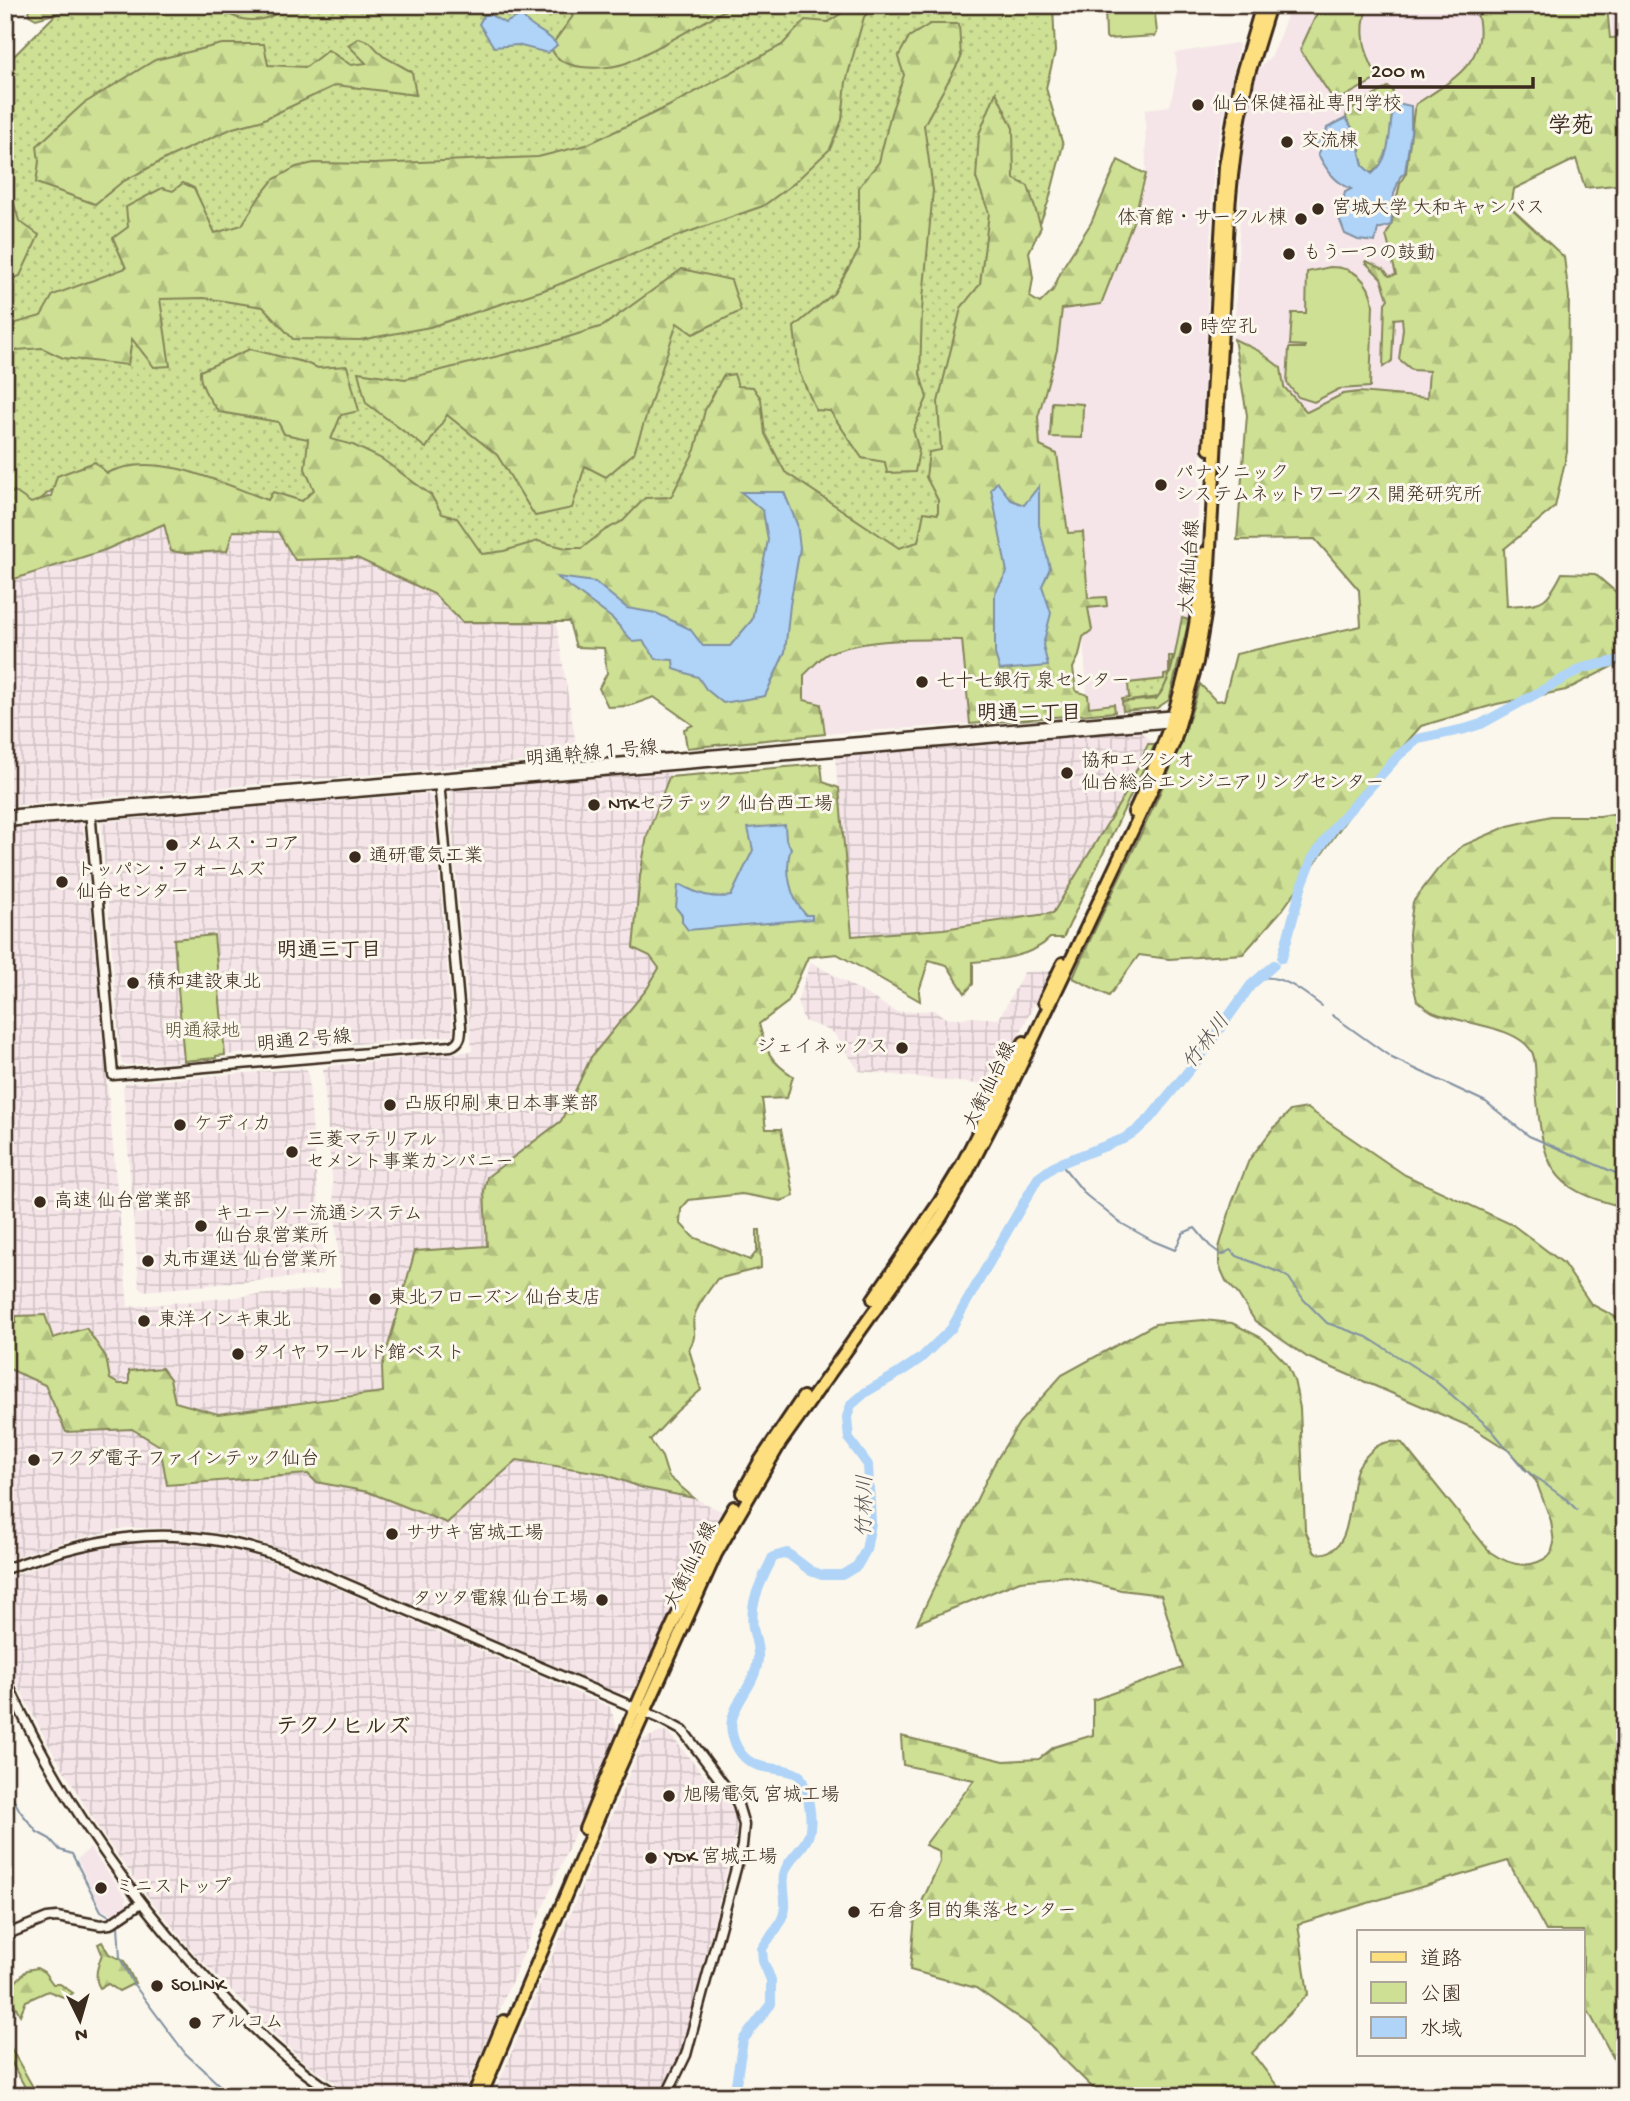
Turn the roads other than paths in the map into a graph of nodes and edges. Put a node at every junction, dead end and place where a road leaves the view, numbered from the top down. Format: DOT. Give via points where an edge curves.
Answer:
graph roads {
  1 [pos="1262,5"];
  2 [pos="1270,5"];
  3 [pos="1177,719"];
  4 [pos="439,781"];
  5 [pos="90,811"];
  6 [pos="5,816"];
  7 [pos="5,822"];
  8 [pos="5,1569"];
  9 [pos="5,1678"];
  10 [pos="640,1711"];
  11 [pos="141,1903"];
  12 [pos="5,1935"];
  13 [pos="339,2096"];
  14 [pos="473,2096"];
  15 [pos="481,2096"];
  16 [pos="666,2096"];
  1 -- 3 [label="main road, 大衡仙台線" via="1228,141 1200,601"];
  2 -- 3 [label="main road, 大衡仙台線" via="1253,57 1237,135 1228,218 1207,603 1204,631"];
  3 -- 4 [label="street, 明通幹線１号線"];
  3 -- 10 [label="main road, 大衡仙台線" via="1155,785 967,1173 753,1488"];
  4 -- 5 [label="street, 明通幹線１号線"];
  4 -- 5 [label="street, 明通２号線" via="461,1026 461,1036 451,1046 113,1075"];
  5 -- 6 [label="street"];
  5 -- 7 [label="street, 明通幹線１号線"];
  8 -- 10 [label="street" via="114,1538 177,1536 236,1544 288,1559"];
  9 -- 11 [label="street" via="74,1806"];
  10 -- 14 [label="main road, 大衡仙台線"];
  10 -- 15 [label="main road, 大衡仙台線"];
  10 -- 16 [label="street" via="683,1731 737,1802 744,1825 687,2055"];
  11 -- 12 [label="street" via="110,1923 47,1918"];
  11 -- 13 [label="street" via="234,2009 305,2073"];
}
